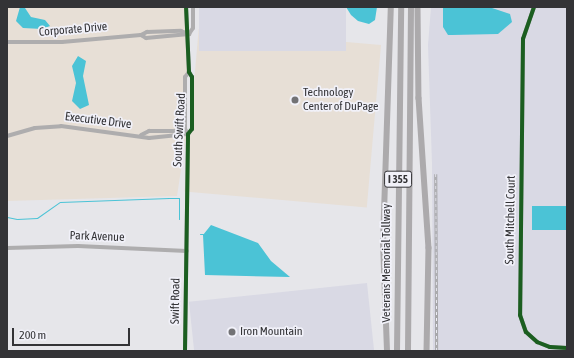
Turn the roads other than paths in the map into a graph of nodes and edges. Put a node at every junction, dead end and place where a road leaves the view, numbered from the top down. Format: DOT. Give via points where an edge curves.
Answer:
graph roads {
  1 [pos="186,7"];
  2 [pos="193,7"];
  3 [pos="390,7"];
  4 [pos="400,7"];
  5 [pos="411,7"];
  6 [pos="420,7"];
  7 [pos="534,7"];
  8 [pos="189,34"];
  9 [pos="7,42"];
  10 [pos="188,134"];
  11 [pos="7,136"];
  12 [pos="7,248"];
  13 [pos="187,251"];
  14 [pos="567,348"];
  15 [pos="185,351"];
  16 [pos="387,351"];
  17 [pos="398,351"];
  18 [pos="408,351"];
  19 [pos="426,351"];
  1 -- 8 [label="street" via="186,28"];
  2 -- 8 [label="street" via="193,28"];
  3 -- 16 [label="highway" via="383,243"];
  4 -- 17 [label="highway, Veterans Memorial Tollway / I 355"];
  5 -- 18 [label="highway, Veterans Memorial Tollway / I 355"];
  6 -- 19 [label="highway" via="418,54 429,248"];
  7 -- 14 [label="street, South Mitchell Court" via="524,33 521,320 526,332 537,342 550,347"];
  8 -- 9 [label="street, Corporate Drive" via="174,31 147,32 140,35 47,43"];
  8 -- 10 [label="street, South Swift Road" via="189,72 185,77 185,129"];
  10 -- 11 [label="street, Executive Drive" via="180,137 149,138 61,126 35,128"];
  10 -- 13 [label="street, South Swift Road"];
  12 -- 13 [label="street, Park Avenue" via="78,246"];
  13 -- 15 [label="street, Swift Road"];
}
